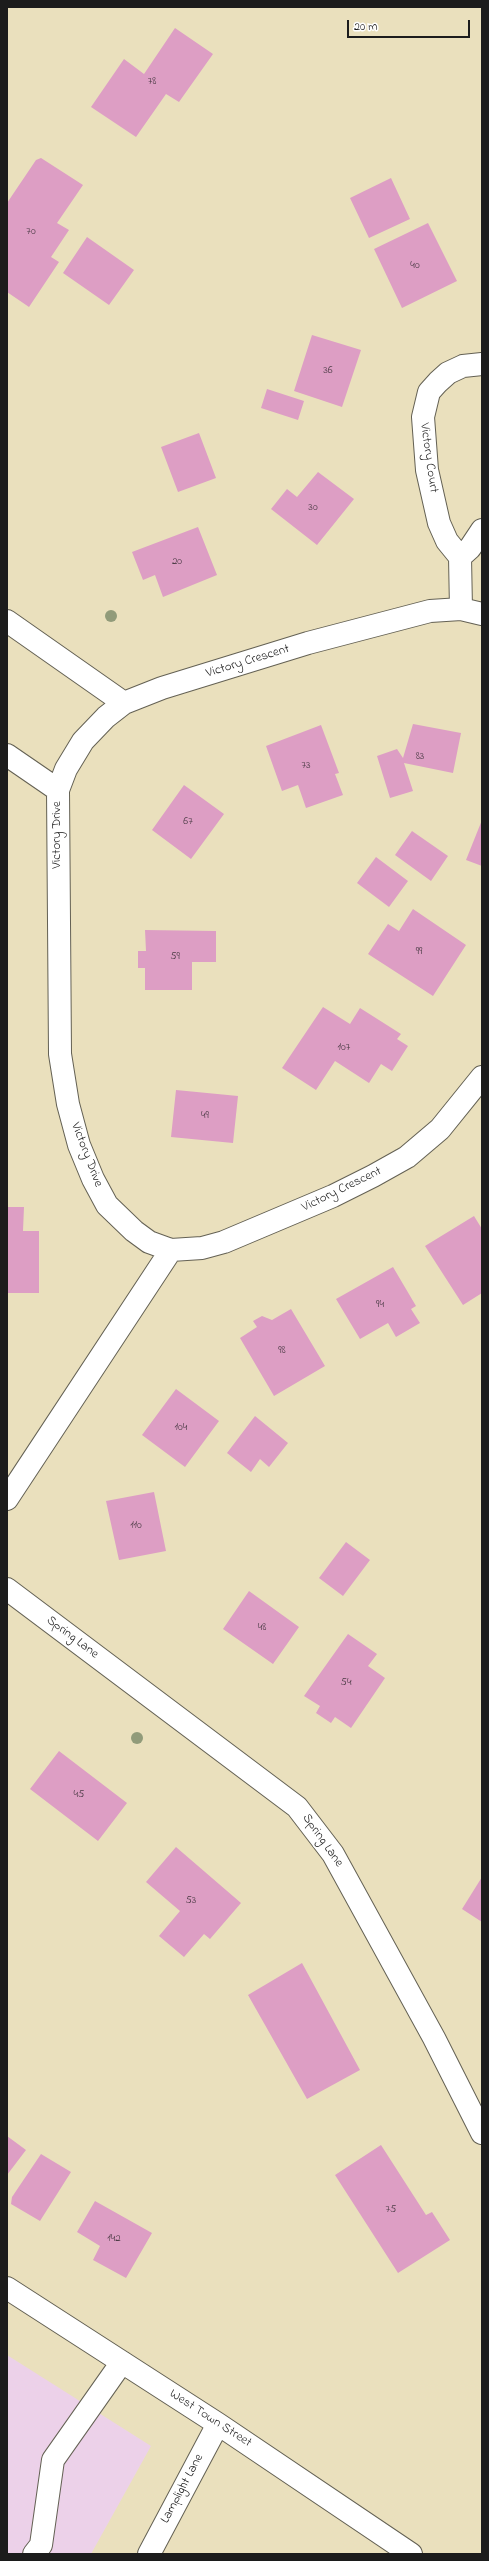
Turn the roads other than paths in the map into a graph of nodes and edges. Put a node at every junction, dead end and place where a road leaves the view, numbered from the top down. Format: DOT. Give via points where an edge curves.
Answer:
graph roads {
  1 [pos="482,364"];
  2 [pos="482,530"];
  3 [pos="460,557"];
  4 [pos="461,609"];
  5 [pos="482,614"];
  6 [pos="7,621"];
  7 [pos="124,703"];
  8 [pos="7,755"];
  9 [pos="58,790"];
  10 [pos="482,1077"];
  11 [pos="171,1250"];
  12 [pos="7,1499"];
  13 [pos="7,1589"];
  14 [pos="482,2133"];
  15 [pos="7,2288"];
  16 [pos="122,2362"];
  17 [pos="218,2424"];
  18 [pos="34,2554"];
  19 [pos="149,2554"];
  20 [pos="411,2554"];
  1 -- 3 [label="street, Victory Court" via="463,366 438,382 430,392 422,417 427,470 439,523 447,541"];
  2 -- 3 [label="street" via="470,548"];
  3 -- 4 [label="street"];
  4 -- 5 [label="street, Victory Crescent"];
  4 -- 7 [label="street, Victory Crescent" via="430,610 308,643 162,688"];
  6 -- 7 [label="street"];
  7 -- 9 [label="street, Victory Crescent" via="83,741 66,769"];
  8 -- 9 [label="street, Victory Drive"];
  9 -- 11 [label="street, Victory Drive" via="60,1054 68,1104 79,1145 107,1205 134,1232 149,1242"];
  10 -- 11 [label="street, Victory Crescent" via="440,1129 407,1157 373,1176 333,1196 224,1242 202,1248"];
  11 -- 12 [label="street"];
  13 -- 14 [label="street, Spring Lane" via="302,1813 333,1854 434,2038"];
  15 -- 16 [label="street, West Town Street"];
  16 -- 17 [label="street, West Town Street"];
  16 -- 18 [label="street" via="53,2460 40,2545"];
  17 -- 19 [label="street, Lamplight Lane"];
  17 -- 20 [label="street, West Town Street"];
}
